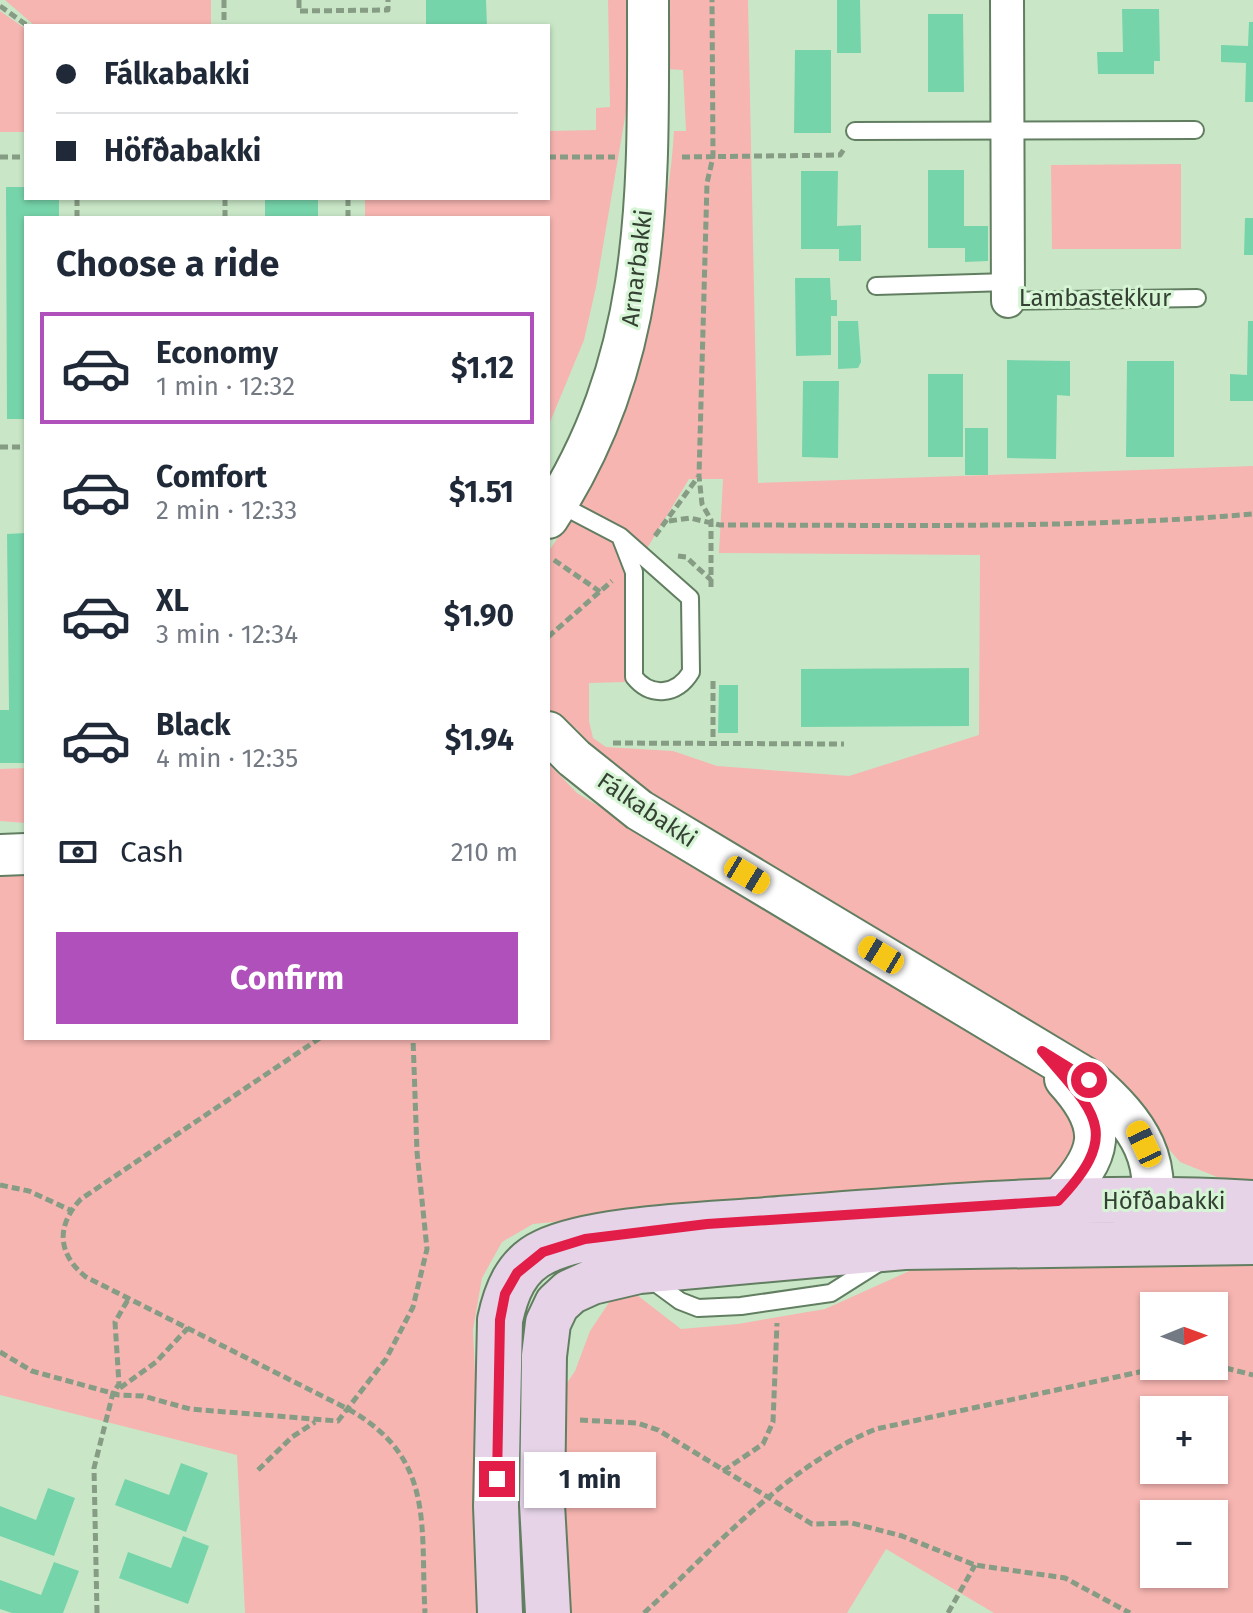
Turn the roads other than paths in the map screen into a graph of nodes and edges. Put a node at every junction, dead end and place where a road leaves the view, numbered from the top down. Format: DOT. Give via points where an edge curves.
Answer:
graph roads {
  1 [pos="648,0"];
  2 [pos="1007,0"];
  3 [pos="1007,128"];
  4 [pos="1195,130"];
  5 [pos="855,131"];
  6 [pos="876,286"];
  7 [pos="1008,292"];
  8 [pos="1197,298"];
  9 [pos="552,510"];
  10 [pos="620,536"];
  11 [pos="550,734"];
  12 [pos="24,854"];
  13 [pos="0,855"];
  14 [pos="1042,1051"];
  15 [pos="1058,1201"];
  16 [pos="1148,1201"];
  17 [pos="1245,1202"];
  18 [pos="1253,1242"];
  19 [pos="904,1247"];
  20 [pos="639,1271"];
  21 [pos="500,1613"];
  22 [pos="548,1613"];
  1 -- 9 [label="street, Arnarbakki" via="646,182 640,274 629,334 593,438"];
  2 -- 3 [label="street, Lambastekkur"];
  3 -- 4 [label="lane"];
  3 -- 5 [label="lane"];
  3 -- 7 [label="street, Lambastekkur"];
  6 -- 7 [label="lane, Lambastekkur"];
  7 -- 8 [label="lane, Lambastekkur"];
  9 -- 10 [label="lane"];
  10 -- 10 [label="lane" via="634,572 634,677 655,691 672,690 691,672 690,598"];
  11 -- 14 [label="street, Fálkabakki" via="639,810"];
  12 -- 13 [label="street"];
  14 -- 15 [label="street, Fálkabakki" via="1083,1098 1094,1119 1093,1158"];
  14 -- 16 [label="street, Fálkabakki" via="1089,1080 1136,1127"];
  15 -- 16 [label="main road, Höfðabakki"];
  15 -- 21 [label="main road, Höfðabakki" via="707,1224 585,1239 543,1252 517,1273 505,1294 500,1320"];
  16 -- 17 [label="main road, Höfðabakki"];
  16 -- 18 [label="main road, Höfðabakki"];
  16 -- 19 [label="main road, Höfðabakki"];
  19 -- 20 [label="main road, Höfðabakki"];
  19 -- 20 [label="lane" via="831,1293 778,1303 698,1308"];
  20 -- 22 [label="main road, Höfðabakki" via="570,1292 548,1323 542,1504"];
}
